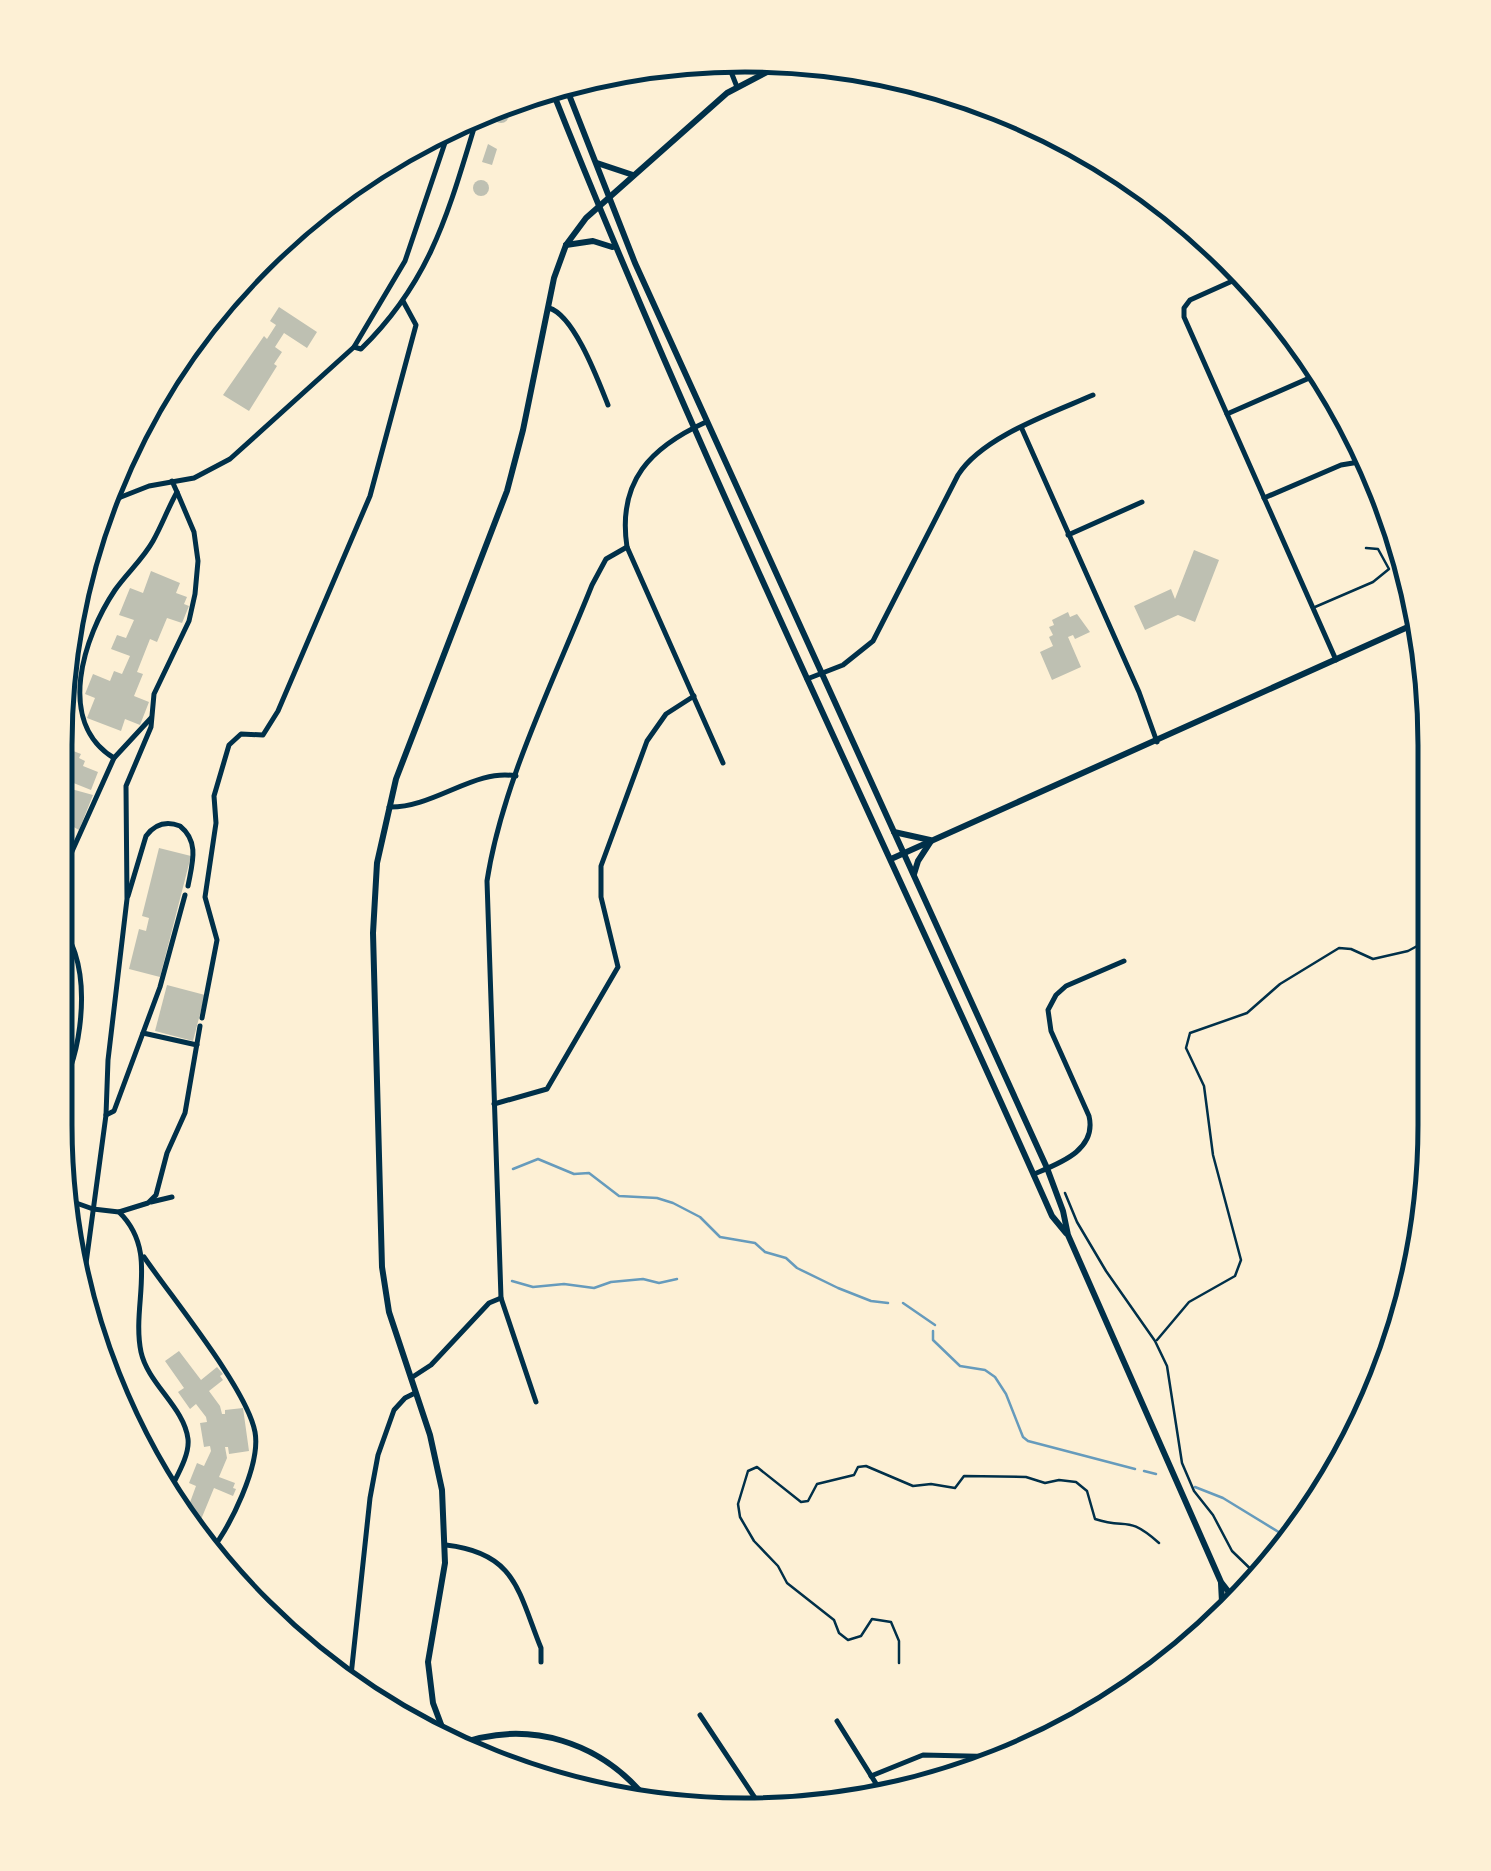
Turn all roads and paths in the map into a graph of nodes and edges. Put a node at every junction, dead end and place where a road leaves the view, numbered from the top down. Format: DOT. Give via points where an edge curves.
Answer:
graph roads {
  1 [pos="732,73"];
  2 [pos="765,73"];
  3 [pos="737,87"];
  4 [pos="569,95"];
  5 [pos="555,100"];
  6 [pos="473,131"];
  7 [pos="444,144"];
  8 [pos="596,162"];
  9 [pos="633,175"];
  10 [pos="608,198"];
  11 [pos="597,208"];
  12 [pos="566,245"];
  13 [pos="613,247"];
  14 [pos="1232,281"];
  15 [pos="403,302"];
  16 [pos="547,307"];
  17 [pos="354,347"];
  18 [pos="1309,378"];
  19 [pos="1093,395"];
  20 [pos="608,405"];
  21 [pos="1227,414"];
  22 [pos="706,422"];
  23 [pos="693,428"];
  24 [pos="1022,429"];
  25 [pos="1356,462"];
  26 [pos="172,482"];
  27 [pos="177,492"];
  28 [pos="120,497"];
  29 [pos="1264,498"];
  30 [pos="1142,502"];
  31 [pos="1068,535"];
  32 [pos="628,547"];
  33 [pos="1366,548"];
  34 [pos="1312,608"];
  35 [pos="1408,627"];
  36 [pos="1336,660"];
  37 [pos="820,675"];
  38 [pos="806,678"];
  39 [pos="694,696"];
  40 [pos="150,718"];
  41 [pos="1158,742"];
  42 [pos="114,758"];
  43 [pos="723,763"];
  44 [pos="516,776"];
  45 [pos="389,807"];
  46 [pos="894,832"];
  47 [pos="932,840"];
  48 [pos="72,851"];
  49 [pos="903,854"];
  50 [pos="890,859"];
  51 [pos="914,875"];
  52 [pos="188,886"];
  53 [pos="186,895"];
  54 [pos="127,899"];
  55 [pos="72,946"];
  56 [pos="1418,946"];
  57 [pos="1124,961"];
  58 [pos="143,1032"];
  59 [pos="196,1045"];
  60 [pos="72,1066"];
  61 [pos="494,1104"];
  62 [pos="106,1116"];
  63 [pos="1047,1168"];
  64 [pos="1034,1174"];
  65 [pos="1062,1184"];
  66 [pos="172,1197"];
  67 [pos="148,1202"];
  68 [pos="77,1203"];
  69 [pos="93,1209"];
  70 [pos="118,1212"];
  71 [pos="1068,1236"];
  72 [pos="143,1255"];
  73 [pos="86,1262"];
  74 [pos="501,1298"];
  75 [pos="1156,1341"];
  76 [pos="410,1378"];
  77 [pos="416,1393"];
  78 [pos="536,1402"];
  79 [pos="174,1480"];
  80 [pos="218,1542"];
  81 [pos="1159,1543"];
  82 [pos="446,1545"];
  83 [pos="1251,1569"];
  84 [pos="1221,1582"];
  85 [pos="1229,1592"];
  86 [pos="1222,1600"];
  87 [pos="541,1662"];
  88 [pos="898,1663"];
  89 [pos="352,1670"];
  90 [pos="700,1715"];
  91 [pos="837,1721"];
  92 [pos="443,1726"];
  93 [pos="472,1740"];
  94 [pos="979,1756"];
  95 [pos="871,1776"];
  96 [pos="877,1786"];
  97 [pos="636,1790"];
  98 [pos="754,1798"];
  1 -- 3 [label="street"];
  2 -- 3 [label="main road"];
  3 -- 9 [label="main road"];
  4 -- 8 [label="main road"];
  5 -- 11 [label="main road"];
  6 -- 15 [label="street" via="445,222"];
  7 -- 17 [label="street" via="405,261"];
  8 -- 9 [label="main road"];
  8 -- 10 [label="main road"];
  9 -- 10 [label="main road"];
  10 -- 11 [label="main road"];
  10 -- 22 [label="main road"];
  11 -- 12 [label="main road"];
  11 -- 13 [label="main road"];
  12 -- 13 [label="main road" via="593,241"];
  12 -- 16 [label="main road"];
  13 -- 23 [label="main road"];
  14 -- 21 [label="street" via="1184,308"];
  15 -- 17 [label="street" via="361,349"];
  15 -- 59 [label="street" via="416,325 370,496 278,711 263,735 241,734 228,745 222,764 204,897 217,940"];
  16 -- 20 [label="street" via="571,328"];
  16 -- 45 [label="main road" via="510,478"];
  17 -- 26 [label="street" via="230,459"];
  18 -- 21 [label="street"];
  19 -- 24 [label="street"];
  21 -- 29 [label="street"];
  22 -- 23 [label="street"];
  22 -- 37 [label="main road"];
  23 -- 32 [label="street" via="666,443 638,474 627,509"];
  23 -- 38 [label="main road"];
  24 -- 31 [label="street"];
  24 -- 37 [label="street" via="988,445 962,468 876,636"];
  25 -- 29 [label="street"];
  26 -- 27 [label="street"];
  26 -- 28 [label="street"];
  27 -- 40 [label="street" via="194,532 195,594"];
  27 -- 42 [label="street" via="87,645 80,678 87,733"];
  29 -- 34 [label="street"];
  30 -- 31 [label="street"];
  31 -- 41 [label="street"];
  32 -- 39 [label="street"];
  32 -- 44 [label="street" via="611,554 597,574"];
  33 -- 34 [label="lane" via="1378,549 1388,569"];
  34 -- 36 [label="street"];
  35 -- 36 [label="main road"];
  36 -- 41 [label="main road"];
  37 -- 38 [label="street"];
  37 -- 46 [label="main road"];
  38 -- 50 [label="main road"];
  39 -- 43 [label="street"];
  39 -- 61 [label="street" via="666,714 647,742 600,866 618,968 547,1089"];
  40 -- 42 [label="street"];
  40 -- 54 [label="street" via="126,786"];
  41 -- 47 [label="main road"];
  42 -- 48 [label="street"];
  44 -- 45 [label="street" via="487,778 418,806"];
  44 -- 61 [label="street" via="487,880"];
  45 -- 76 [label="main road" via="372,933 380,1244 389,1312"];
  46 -- 47 [label="main road"];
  46 -- 49 [label="main road"];
  47 -- 49 [label="main road"];
  47 -- 51 [label="main road"];
  49 -- 50 [label="main road"];
  49 -- 51 [label="main road"];
  50 -- 64 [label="main road"];
  51 -- 63 [label="main road"];
  52 -- 54 [label="street" via="192,839 180,826 165,824 146,836"];
  53 -- 58 [label="street"];
  54 -- 62 [label="street"];
  55 -- 60 [label="street" via="80,993"];
  56 -- 75 [label="path" via="1373,959 1338,948 1246,1013 1190,1033 1186,1048 1204,1086 1213,1155 1241,1260 1235,1276 1189,1302"];
  57 -- 63 [label="street" via="1066,986 1049,1007 1048,1025 1091,1128 1082,1147"];
  58 -- 59 [label="street"];
  58 -- 62 [label="street" via="114,1111"];
  59 -- 67 [label="street" via="185,1113"];
  61 -- 74 [label="street"];
  62 -- 69 [label="street"];
  63 -- 64 [label="street"];
  63 -- 71 [label="main road"];
  64 -- 71 [label="main road"];
  65 -- 75 [label="path" via="1106,1272"];
  66 -- 67 [label="street"];
  67 -- 70 [label="street"];
  68 -- 69 [label="street"];
  69 -- 70 [label="street"];
  69 -- 73 [label="street"];
  70 -- 72 [label="street"];
  71 -- 84 [label="main road"];
  72 -- 79 [label="street" via="142,1356 186,1428 188,1446"];
  72 -- 80 [label="street" via="247,1405 256,1435 249,1474"];
  74 -- 76 [label="street"];
  74 -- 78 [label="street"];
  75 -- 83 [label="path" via="1194,1492"];
  76 -- 77 [label="main road"];
  77 -- 82 [label="main road" via="439,1471"];
  77 -- 89 [label="street" via="394,1410 378,1455"];
  81 -- 88 [label="path" via="1124,1520 1094,1519 1087,1490 1076,1482 964,1476 955,1488 913,1486 866,1466 817,1484 801,1502 758,1467 748,1471 738,1504 754,1541 848,1640 861,1636 872,1619 890,1622 899,1641"];
  82 -- 87 [label="street" via="480,1550 503,1567 542,1648"];
  82 -- 92 [label="main road" via="428,1662"];
  84 -- 85 [label="main road"];
  84 -- 86 [label="main road"];
  90 -- 98 [label="street"];
  91 -- 95 [label="street"];
  93 -- 97 [label="main road" via="507,1733 564,1740 612,1764"];
  94 -- 95 [label="street" via="923,1755"];
  95 -- 96 [label="street"];
}
